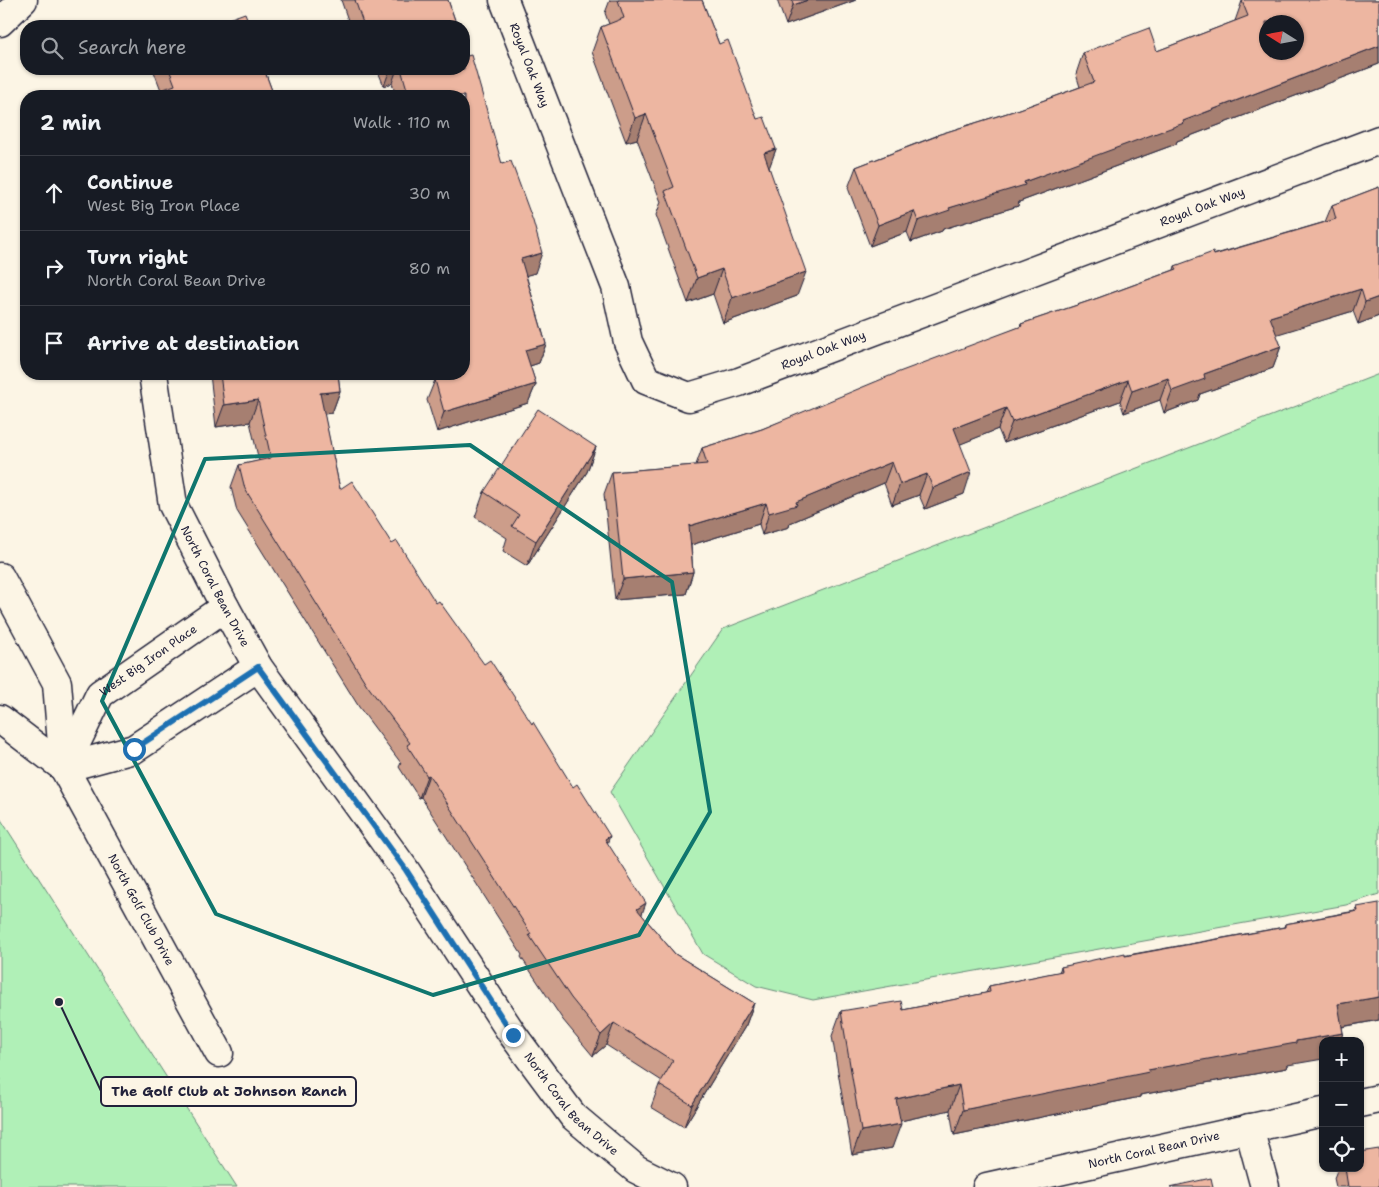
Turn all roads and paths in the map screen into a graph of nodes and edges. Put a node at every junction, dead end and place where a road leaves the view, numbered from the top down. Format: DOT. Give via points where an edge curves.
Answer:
graph roads {
  1 [pos="23,0"];
  2 [pos="504,0"];
  3 [pos="0,22"];
  4 [pos="1379,140"];
  5 [pos="154,380"];
  6 [pos="0,578"];
  7 [pos="225,607"];
  8 [pos="258,667"];
  9 [pos="0,719"];
  10 [pos="64,768"];
  11 [pos="219,1053"];
  12 [pos="1379,1099"];
  13 [pos="1364,1103"];
  14 [pos="1319,1113"];
  15 [pos="1249,1128"];
  16 [pos="672,1187"];
  17 [pos="987,1187"];
  18 [pos="1265,1187"];
  1 -- 3 [label="street"];
  2 -- 4 [label="street, Royal Oak Way" via="616,287 628,342 646,380 689,398 739,382"];
  5 -- 7 [label="street, North Coral Bean Drive" via="173,505"];
  6 -- 10 [label="street, North Golf Club Drive" via="57,683"];
  7 -- 8 [label="street, North Coral Bean Drive"];
  7 -- 10 [label="street, West Big Iron Place" via="100,694"];
  8 -- 10 [label="street" via="134,749"];
  8 -- 16 [label="street, North Coral Bean Drive" via="406,870 513,1035 573,1116 636,1169"];
  9 -- 10 [label="street, North Golf Club Drive"];
  10 -- 11 [label="street, North Golf Club Drive"];
  12 -- 13 [label="street"];
  14 -- 15 [label="street, North Coral Bean Drive"];
  15 -- 17 [label="street, North Coral Bean Drive"];
  15 -- 18 [label="street"];
}
